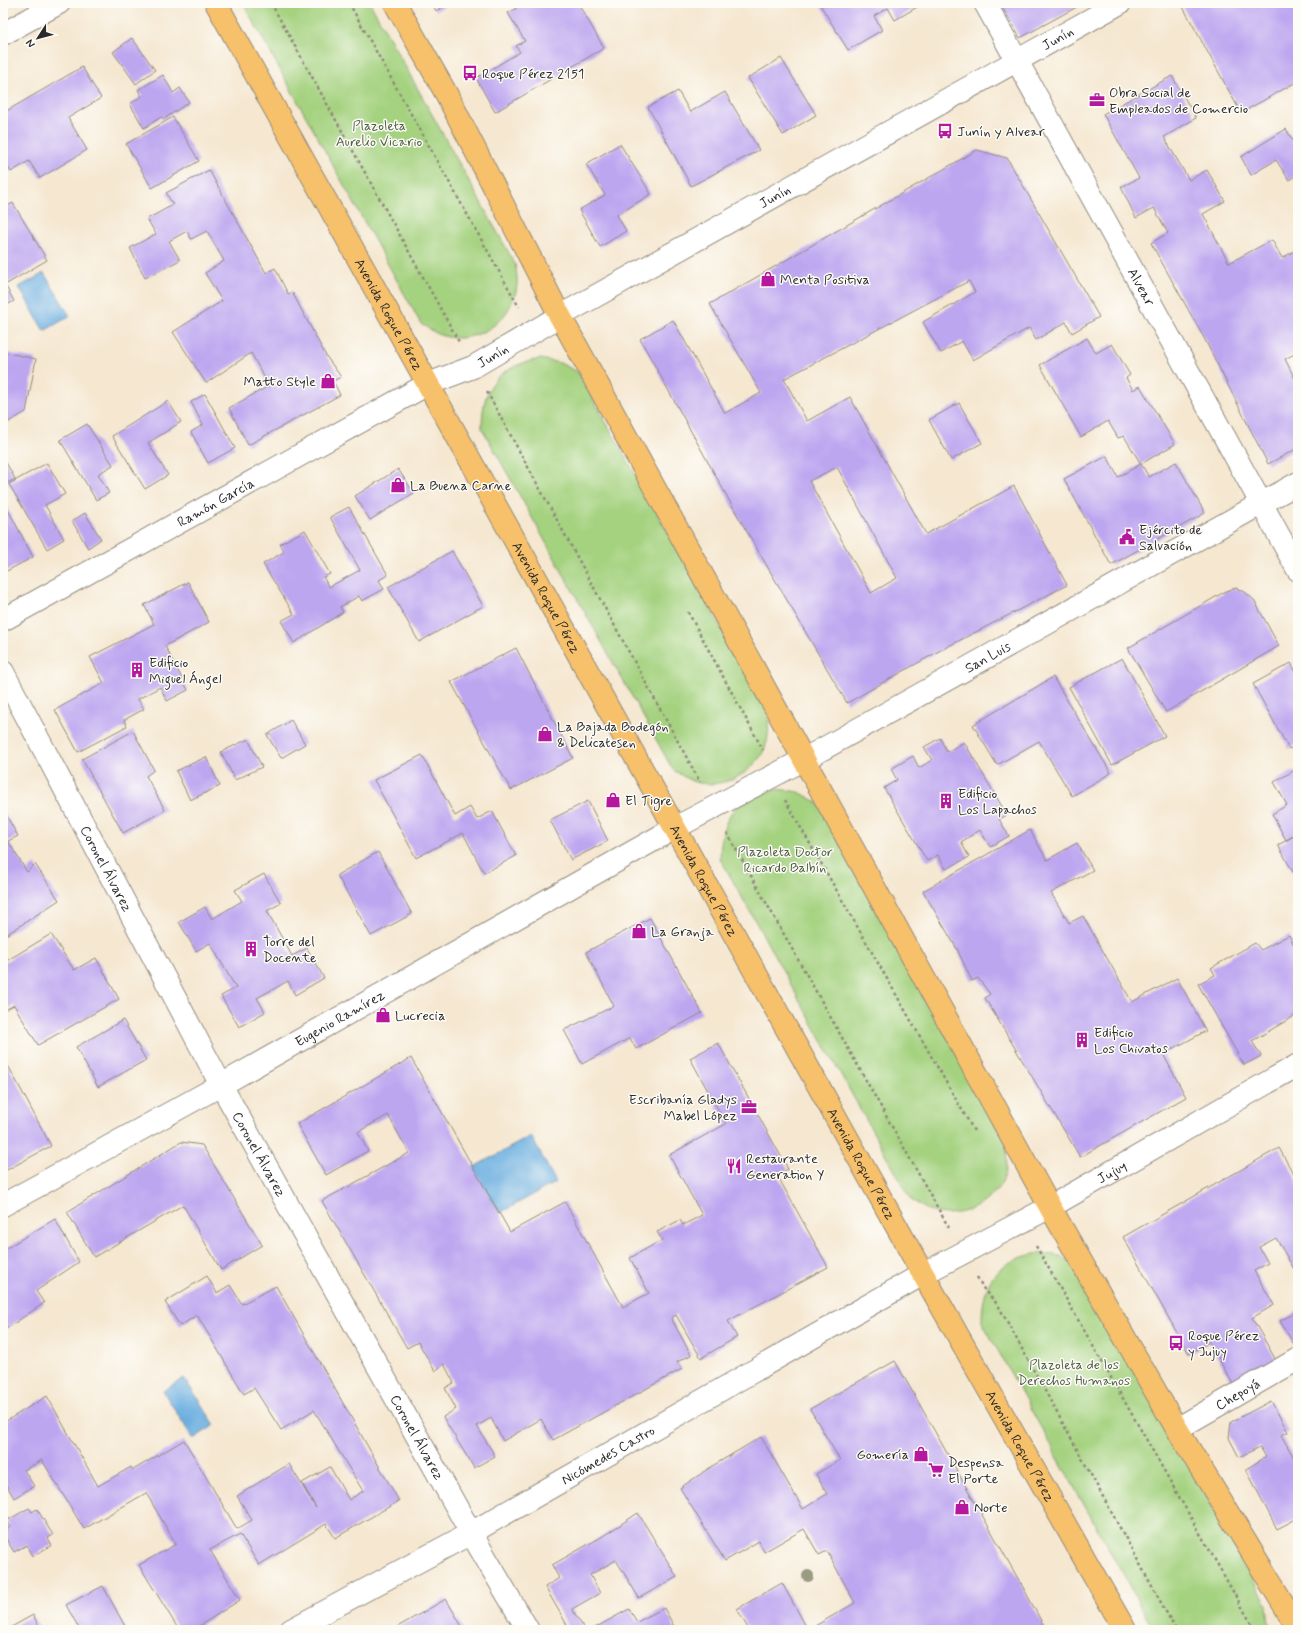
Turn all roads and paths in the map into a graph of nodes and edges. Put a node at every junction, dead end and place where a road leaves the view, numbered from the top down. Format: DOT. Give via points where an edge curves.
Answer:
graph roads {
  1 [pos="59,3"];
  2 [pos="216,3"];
  3 [pos="349,3"];
  4 [pos="395,3"];
  5 [pos="985,3"];
  6 [pos="1120,3"];
  7 [pos="3,34"];
  8 [pos="1017,60"];
  9 [pos="560,316"];
  10 [pos="534,332"];
  11 [pos="428,384"];
  12 [pos="1298,483"];
  13 [pos="1261,504"];
  14 [pos="1298,570"];
  15 [pos="684,605"];
  16 [pos="3,620"];
  17 [pos="3,672"];
  18 [pos="803,760"];
  19 [pos="772,777"];
  20 [pos="675,828"];
  21 [pos="1298,1065"];
  22 [pos="221,1085"];
  23 [pos="975,1133"];
  24 [pos="3,1205"];
  25 [pos="1050,1207"];
  26 [pos="1022,1222"];
  27 [pos="923,1274"];
  28 [pos="1298,1359"];
  29 [pos="1177,1429"];
  30 [pos="471,1533"];
  31 [pos="1298,1628"];
  32 [pos="291,1630"];
  33 [pos="528,1630"];
  34 [pos="1125,1630"];
  35 [pos="1255,1630"];
  1 -- 7 [label="street"];
  2 -- 11 [label="main road, Avenida Roque Pérez"];
  3 -- 10 [label="path"];
  4 -- 9 [label="main road" via="447,95"];
  5 -- 8 [label="street, Alvear"];
  6 -- 8 [label="street, Junín"];
  8 -- 9 [label="street, Junín"];
  8 -- 13 [label="street, Alvear"];
  9 -- 10 [label="street, Junín"];
  9 -- 18 [label="main road"];
  10 -- 11 [label="street, Junín" via="474,367"];
  11 -- 16 [label="street, Ramón García"];
  11 -- 20 [label="main road, Avenida Roque Pérez"];
  12 -- 13 [label="street, San Luis"];
  13 -- 14 [label="street, Alvear"];
  13 -- 18 [label="street, San Luis"];
  15 -- 19 [label="path" via="764,752"];
  17 -- 22 [label="street, Coronel Álvarez"];
  18 -- 19 [label="street, San Luis"];
  18 -- 25 [label="main road"];
  19 -- 20 [label="street, San Luis"];
  19 -- 23 [label="path"];
  20 -- 22 [label="street, Eugenio Ramírez"];
  20 -- 27 [label="main road, Avenida Roque Pérez"];
  21 -- 25 [label="street, Jujuy"];
  22 -- 24 [label="street, Eugenio Ramírez"];
  22 -- 30 [label="street, Coronel Álvarez"];
  25 -- 26 [label="street, Jujuy"];
  25 -- 29 [label="main road"];
  26 -- 27 [label="street, Jujuy"];
  26 -- 35 [label="path"];
  27 -- 30 [label="street, Nicómedes Castro"];
  27 -- 34 [label="main road, Avenida Roque Pérez"];
  28 -- 29 [label="street, Chepoyá"];
  29 -- 31 [label="main road"];
  30 -- 32 [label="street, Nicómedes Castro"];
  30 -- 33 [label="street, Coronel Álvarez"];
}
